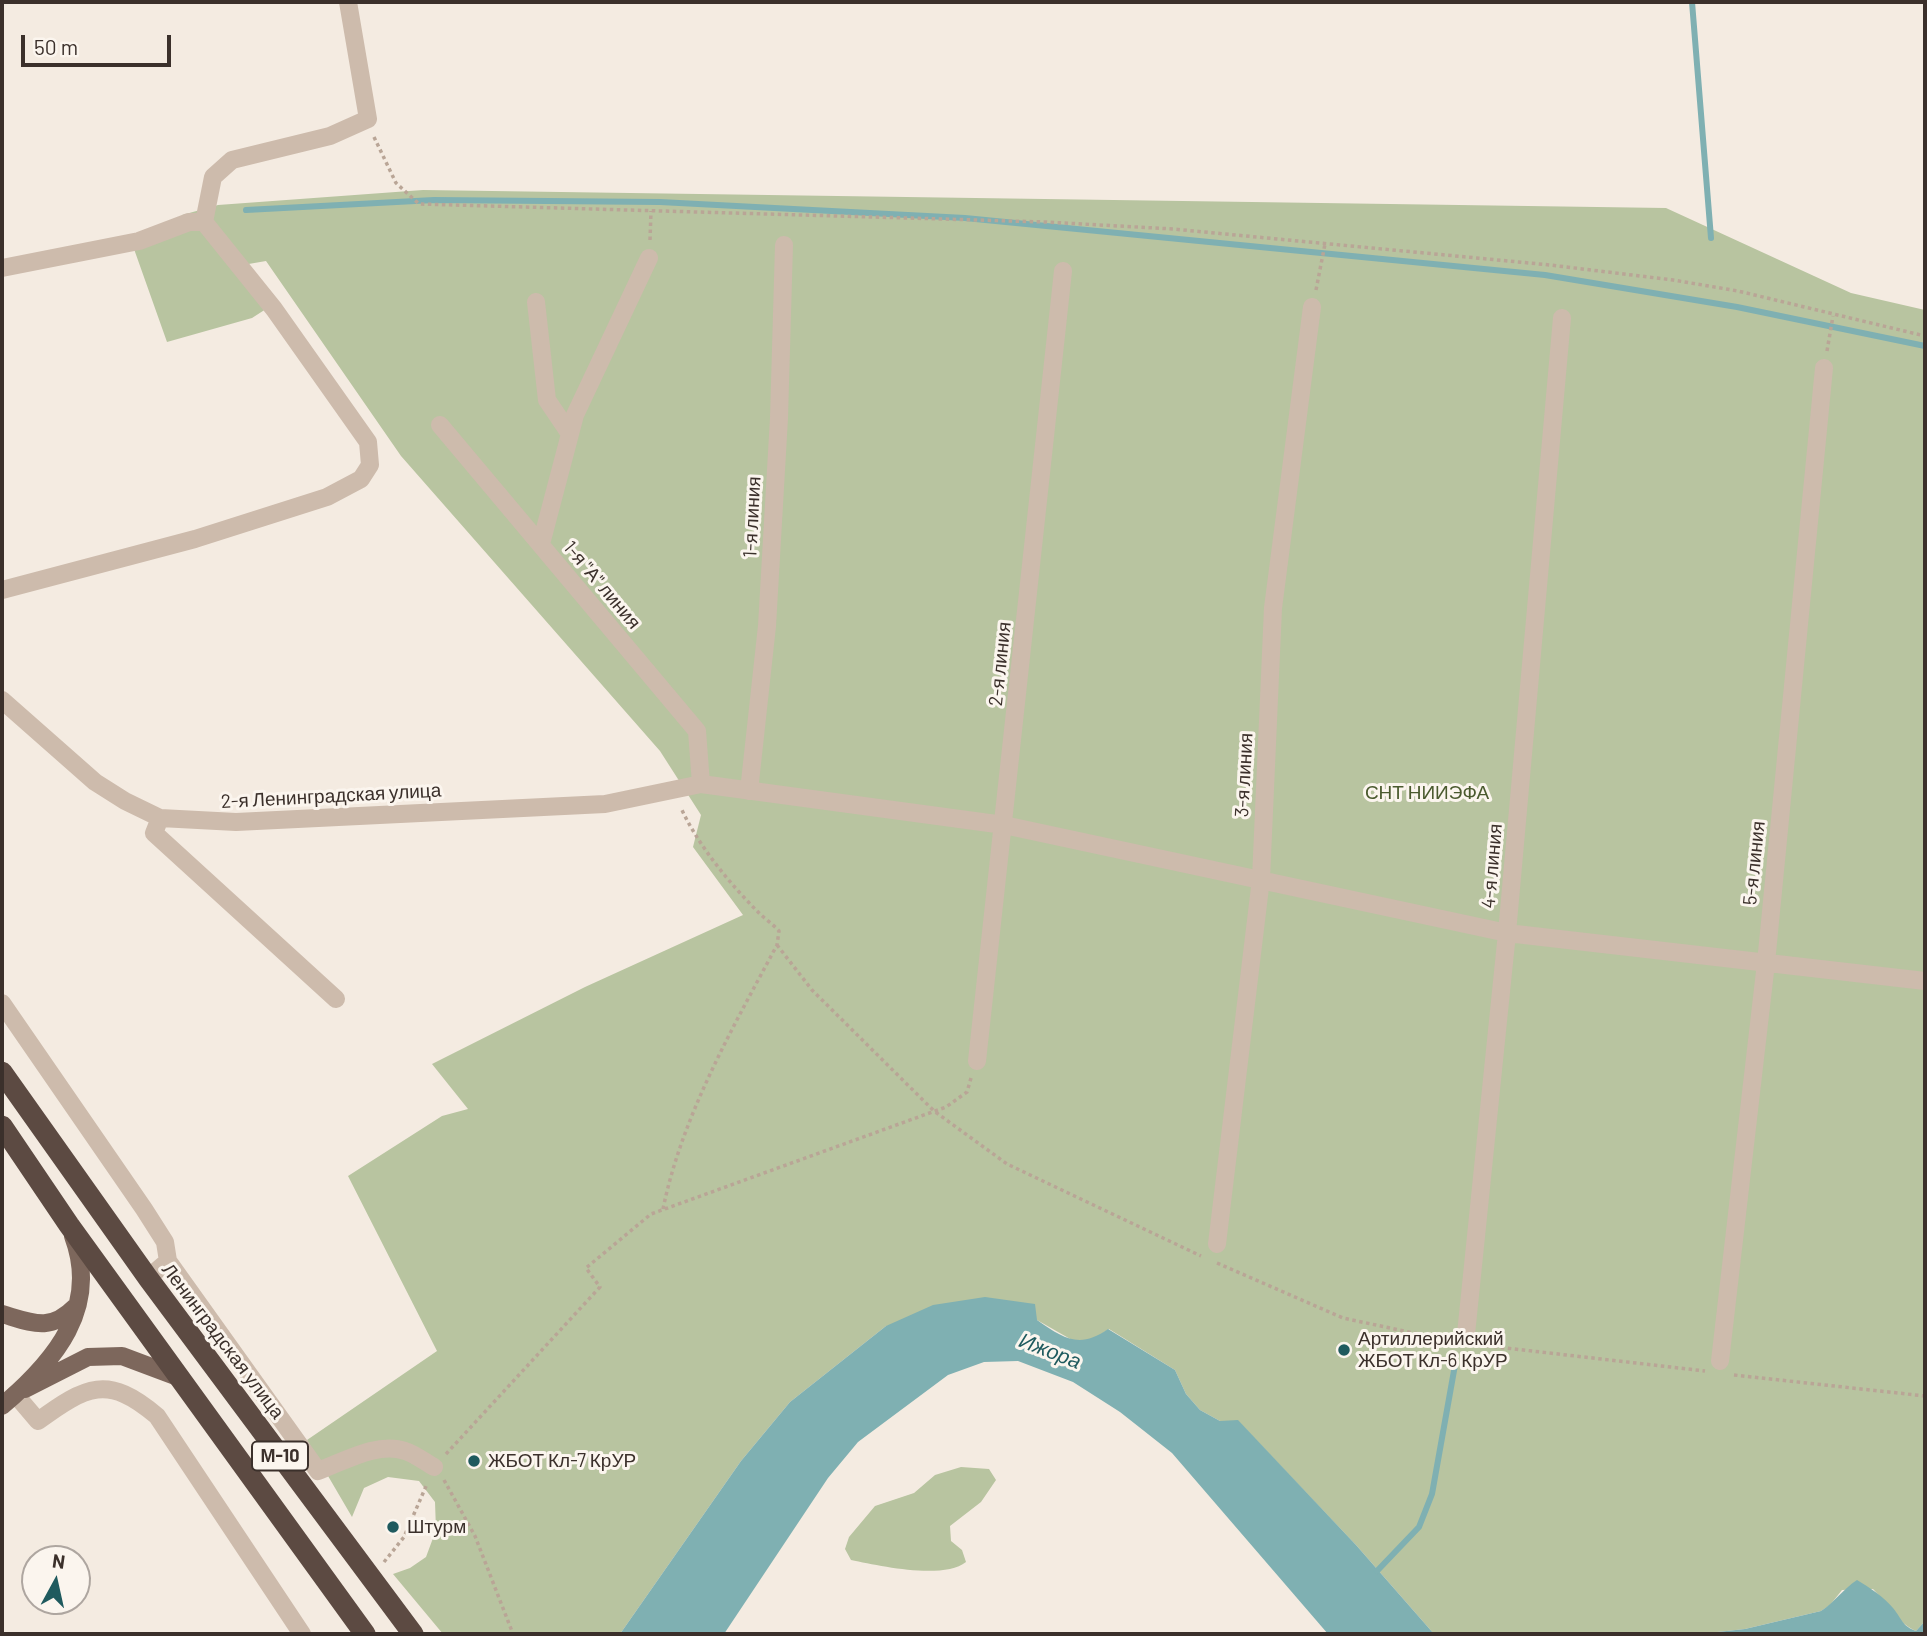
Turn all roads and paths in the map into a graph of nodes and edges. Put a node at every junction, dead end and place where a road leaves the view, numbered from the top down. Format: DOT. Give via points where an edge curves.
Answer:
graph roads {
  1 [pos="348,2"];
  2 [pos="368,119"];
  3 [pos="651,211"];
  4 [pos="204,222"];
  5 [pos="1325,244"];
  6 [pos="784,245"];
  7 [pos="649,258"];
  8 [pos="2,268"];
  9 [pos="1063,271"];
  10 [pos="536,302"];
  11 [pos="1312,307"];
  12 [pos="1833,316"];
  13 [pos="1562,318"];
  14 [pos="1925,336"];
  15 [pos="1824,368"];
  16 [pos="440,425"];
  17 [pos="570,434"];
  18 [pos="541,544"];
  19 [pos="2,590"];
  20 [pos="2,700"];
  21 [pos="701,784"];
  22 [pos="673,790"];
  23 [pos="749,791"];
  24 [pos="160,818"];
  25 [pos="1004,825"];
  26 [pos="1261,879"];
  27 [pos="1507,933"];
  28 [pos="777,945"];
  29 [pos="1766,964"];
  30 [pos="1925,981"];
  31 [pos="336,999"];
  32 [pos="2,1003"];
  33 [pos="977,1061"];
  34 [pos="2,1072"];
  35 [pos="934,1111"];
  36 [pos="2,1126"];
  37 [pos="663,1210"];
  38 [pos="69,1225"];
  39 [pos="1211,1254"];
  40 [pos="168,1261"];
  41 [pos="148,1278"];
  42 [pos="77,1304"];
  43 [pos="2,1314"];
  44 [pos="1465,1340"];
  45 [pos="1718,1369"];
  46 [pos="177,1377"];
  47 [pos="1925,1396"];
  48 [pos="7,1399"];
  49 [pos="434,1467"];
  50 [pos="382,1564"];
  51 [pos="302,1634"];
  52 [pos="365,1634"];
  53 [pos="413,1634"];
  54 [pos="513,1634"];
  1 -- 2 [label="street"];
  2 -- 3 [label="path" via="396,183 419,204"];
  2 -- 4 [label="street" via="330,136 232,160 213,177"];
  3 -- 5 [label="path" via="1046,222"];
  3 -- 7 [label="path"];
  4 -- 8 [label="street" via="189,222 139,241"];
  4 -- 19 [label="street" via="274,309 368,442 370,465 361,479 327,497 195,539"];
  5 -- 11 [label="path"];
  5 -- 12 [label="path" via="1673,280 1774,299"];
  6 -- 23 [label="street, 1-я линия" via="768,612"];
  7 -- 17 [label="street"];
  9 -- 25 [label="street, 2-я линия"];
  10 -- 17 [label="street" via="547,400"];
  11 -- 26 [label="street, 3-я линия" via="1273,608"];
  12 -- 14 [label="path"];
  12 -- 15 [label="path"];
  13 -- 27 [label="street, 4-я линия"];
  15 -- 29 [label="street, 5-я линия"];
  16 -- 18 [label="street, 1-я \"А\" линия"];
  17 -- 18 [label="street"];
  18 -- 21 [label="street, 1-я \"А\" линия" via="697,731"];
  20 -- 24 [label="street, 2-я Ленинградская улица" via="94,782"];
  21 -- 22 [label="street, 2-я Ленинградская улица"];
  21 -- 23 [label="street"];
  22 -- 24 [label="street, 2-я Ленинградская улица" via="605,804 236,822"];
  22 -- 28 [label="path" via="690,828 779,931"];
  23 -- 25 [label="street"];
  24 -- 31 [label="street" via="154,833"];
  25 -- 26 [label="street"];
  25 -- 33 [label="street, 2-я линия"];
  26 -- 27 [label="street"];
  26 -- 39 [label="street, 3-я линия"];
  27 -- 29 [label="street"];
  27 -- 44 [label="street, 4-я линия"];
  28 -- 35 [label="path" via="812,990"];
  28 -- 37 [label="path" via="693,1111"];
  29 -- 30 [label="street"];
  29 -- 45 [label="street, 5-я линия"];
  32 -- 40 [label="street" via="144,1209 165,1242"];
  33 -- 35 [label="path" via="967,1092"];
  34 -- 41 [label="highway, Ленинградская улица / М-10"];
  35 -- 37 [label="path"];
  35 -- 39 [label="path" via="1007,1164"];
  36 -- 38 [label="highway, М-10"];
  37 -- 49 [label="path" via="651,1214 586,1268 600,1287"];
  38 -- 42 [label="main road" via="83,1273"];
  38 -- 46 [label="highway, М-10"];
  39 -- 44 [label="path" via="1343,1318"];
  40 -- 41 [label="street"];
  40 -- 49 [label="street" via="318,1471 392,1448"];
  41 -- 53 [label="highway, Ленинградская улица / М-10"];
  42 -- 43 [label="main road" via="60,1321 44,1324"];
  42 -- 48 [label="main road" via="63,1341"];
  44 -- 45 [label="path"];
  45 -- 47 [label="path"];
  46 -- 48 [label="main road" via="122,1356 88,1357"];
  46 -- 52 [label="highway, М-10"];
  48 -- 51 [label="street" via="38,1421 74,1395 100,1389 124,1391 148,1408"];
  49 -- 50 [label="path" via="404,1537"];
  49 -- 54 [label="path" via="452,1490 475,1536"];
}
